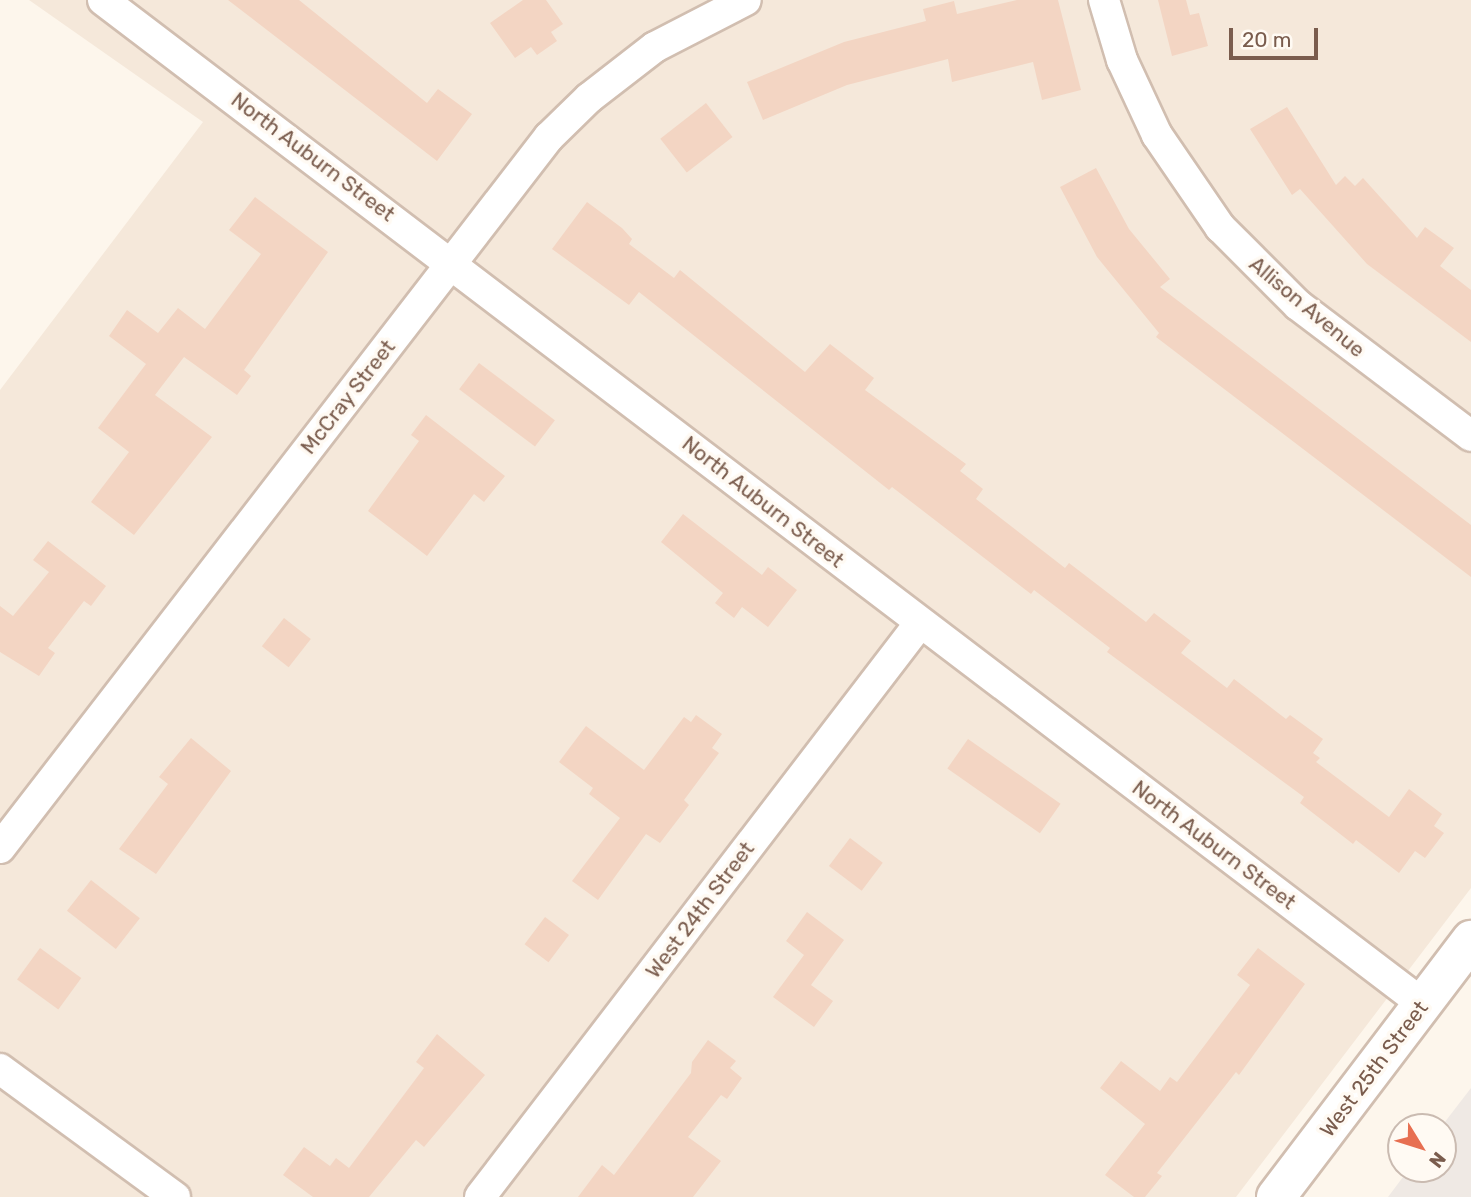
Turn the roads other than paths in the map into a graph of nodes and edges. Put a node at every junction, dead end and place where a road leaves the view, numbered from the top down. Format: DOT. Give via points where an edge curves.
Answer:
graph roads {
  1 [pos="103,0"];
  2 [pos="746,0"];
  3 [pos="1104,0"];
  4 [pos="452,262"];
  5 [pos="1471,436"];
  6 [pos="920,623"];
  7 [pos="0,848"];
  8 [pos="1471,940"];
  9 [pos="1423,1004"];
  10 [pos="0,1069"];
  11 [pos="175,1197"];
  12 [pos="480,1197"];
  13 [pos="1276,1197"];
  1 -- 4 [label="street, North Auburn Street"];
  2 -- 4 [label="street, McCray Street" via="655,47 589,98 549,137"];
  3 -- 5 [label="street, Allison Avenue" via="1122,60 1157,135 1220,227 1298,304"];
  4 -- 6 [label="street, North Auburn Street"];
  4 -- 7 [label="street, McCray Street"];
  6 -- 9 [label="street, North Auburn Street"];
  6 -- 12 [label="street, West 24th Street"];
  8 -- 9 [label="main road, West 25th Street"];
  9 -- 13 [label="main road, West 25th Street"];
  10 -- 11 [label="street"];
}
